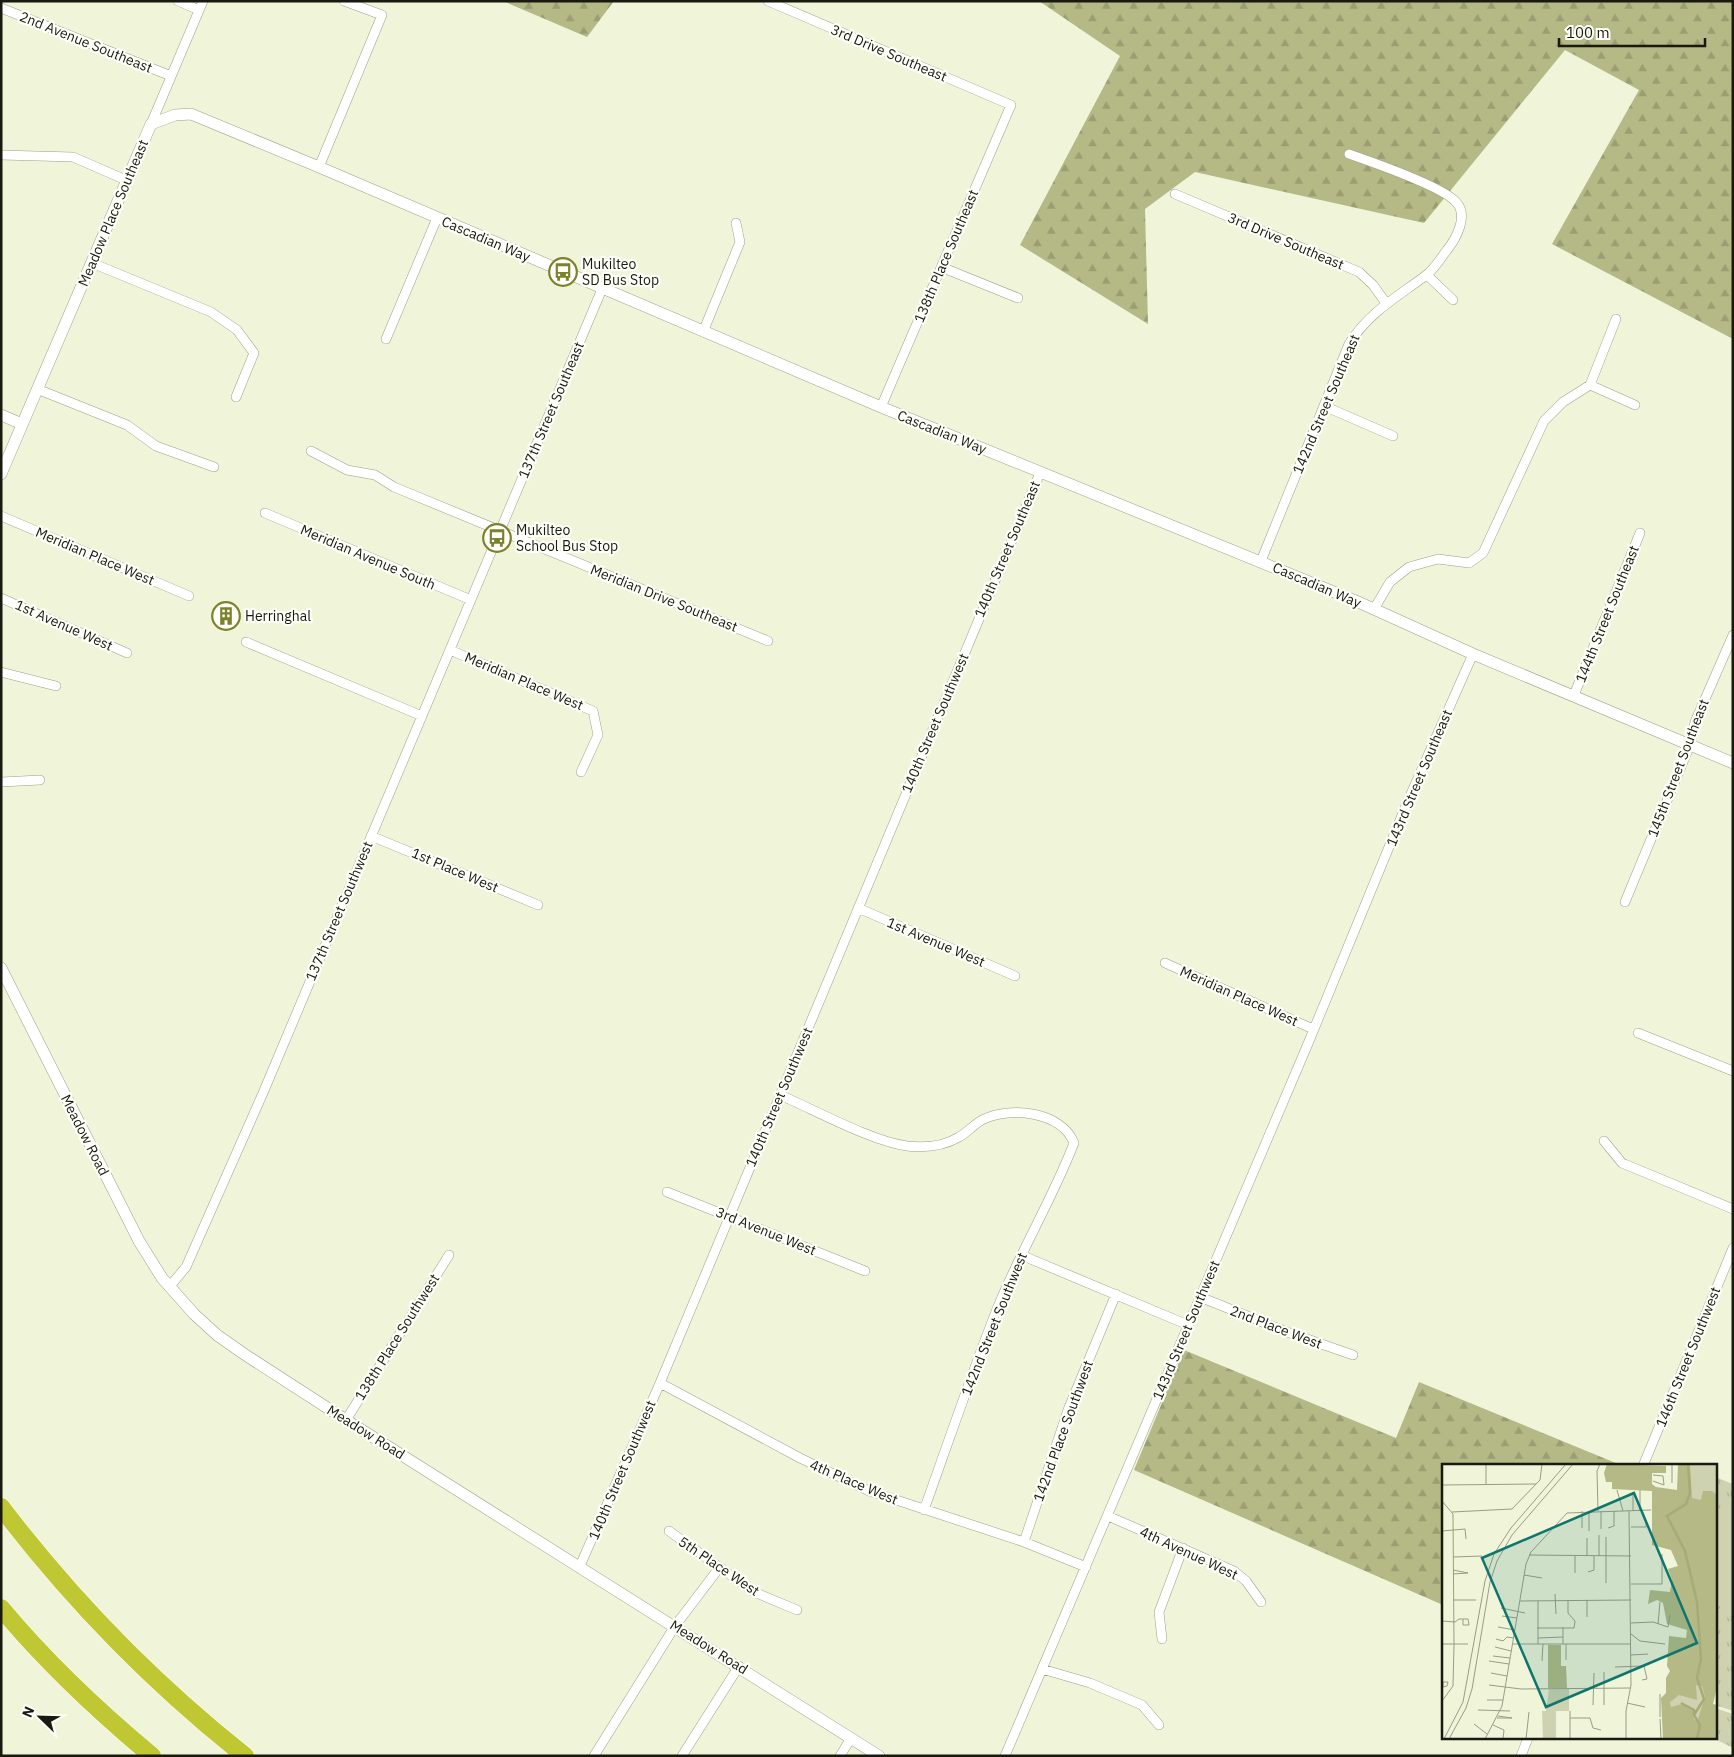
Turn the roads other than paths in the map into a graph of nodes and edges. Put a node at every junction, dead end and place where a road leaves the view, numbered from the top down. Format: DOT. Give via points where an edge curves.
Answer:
graph roads {
  1 [pos="178,1"];
  2 [pos="344,1"];
  3 [pos="768,1"];
  4 [pos="201,6"];
  5 [pos="1,8"];
  6 [pos="171,76"];
  7 [pos="1011,105"];
  8 [pos="152,124"];
  9 [pos="1349,154"];
  10 [pos="1,155"];
  11 [pos="320,166"];
  12 [pos="126,180"];
  13 [pos="1175,194"];
  14 [pos="437,218"];
  15 [pos="736,223"];
  16 [pos="92,263"];
  17 [pos="941,266"];
  18 [pos="1427,275"];
  19 [pos="602,289"];
  20 [pos="1018,298"];
  21 [pos="1453,300"];
  22 [pos="1386,303"];
  23 [pos="1616,319"];
  24 [pos="703,332"];
  25 [pos="386,339"];
  26 [pos="1590,385"];
  27 [pos="37,389"];
  28 [pos="236,396"];
  29 [pos="1635,405"];
  30 [pos="1324,406"];
  31 [pos="881,407"];
  32 [pos="1,415"];
  33 [pos="22,424"];
  34 [pos="1393,436"];
  35 [pos="312,451"];
  36 [pos="214,467"];
  37 [pos="1040,473"];
  38 [pos="1,474"];
  39 [pos="265,513"];
  40 [pos="1,516"];
  41 [pos="500,530"];
  42 [pos="1640,533"];
  43 [pos="1261,561"];
  44 [pos="188,596"];
  45 [pos="1,598"];
  46 [pos="471,600"];
  47 [pos="1374,609"];
  48 [pos="975,626"];
  49 [pos="1733,635"];
  50 [pos="768,641"];
  51 [pos="246,642"];
  52 [pos="450,650"];
  53 [pos="127,653"];
  54 [pos="1473,654"];
  55 [pos="1,672"];
  56 [pos="56,686"];
  57 [pos="1574,695"];
  58 [pos="422,716"];
  59 [pos="1690,745"];
  60 [pos="1733,763"];
  61 [pos="581,772"];
  62 [pos="40,780"];
  63 [pos="1,782"];
  64 [pos="371,836"];
  65 [pos="1625,902"];
  66 [pos="1366,903"];
  67 [pos="538,905"];
  68 [pos="858,908"];
  69 [pos="1165,964"];
  70 [pos="1,968"];
  71 [pos="1015,976"];
  72 [pos="1313,1029"];
  73 [pos="1638,1033"];
  74 [pos="1733,1071"];
  75 [pos="780,1095"];
  76 [pos="1604,1142"];
  77 [pos="667,1192"];
  78 [pos="1733,1209"];
  79 [pos="730,1216"];
  80 [pos="1733,1248"];
  81 [pos="449,1255"];
  82 [pos="1020,1255"];
  83 [pos="865,1271"];
  84 [pos="170,1286"];
  85 [pos="1116,1294"];
  86 [pos="1200,1297"];
  87 [pos="1188,1325"];
  88 [pos="1353,1355"];
  89 [pos="660,1384"];
  90 [pos="346,1420"];
  91 [pos="1644,1464"];
  92 [pos="1,1507"];
  93 [pos="924,1510"];
  94 [pos="1108,1516"];
  95 [pos="669,1531"];
  96 [pos="1024,1542"];
  97 [pos="1183,1548"];
  98 [pos="580,1566"];
  99 [pos="1086,1567"];
  100 [pos="719,1568"];
  101 [pos="1261,1602"];
  102 [pos="1,1608"];
  103 [pos="797,1610"];
  104 [pos="676,1626"];
  105 [pos="1162,1638"];
  106 [pos="739,1666"];
  107 [pos="1042,1669"];
  108 [pos="1159,1725"];
  109 [pos="851,1738"];
  110 [pos="1527,1740"];
  111 [pos="152,1756"];
  112 [pos="245,1756"];
  113 [pos="594,1756"];
  114 [pos="682,1756"];
  115 [pos="840,1756"];
  116 [pos="879,1756"];
  117 [pos="1005,1756"];
  118 [pos="1521,1756"];
  1 -- 4 [label="street"];
  2 -- 11 [label="street" via="382,14"];
  3 -- 7 [label="street, 3rd Drive Southeast"];
  4 -- 6 [label="street, Meadow Place Southeast"];
  5 -- 6 [label="street, 2nd Avenue Southeast"];
  6 -- 8 [label="street, Meadow Place Southeast"];
  7 -- 17 [label="street, 138th Place Southeast"];
  8 -- 11 [label="street, Cascadian Way" via="175,115 191,114"];
  8 -- 12 [label="street, Meadow Place Southeast"];
  9 -- 18 [label="street, 142nd Street Southeast" via="1427,184 1457,202 1460,225 1455,241"];
  10 -- 12 [label="street" via="73,157"];
  11 -- 14 [label="street, Cascadian Way"];
  12 -- 16 [label="street, Meadow Place Southeast"];
  13 -- 22 [label="street, 3rd Drive Southeast" via="1360,272"];
  14 -- 19 [label="street, Cascadian Way"];
  14 -- 25 [label="street"];
  15 -- 24 [label="street" via="740,242"];
  16 -- 27 [label="street, Meadow Place Southeast"];
  16 -- 28 [label="street" via="211,312 237,330 254,354"];
  17 -- 20 [label="street"];
  17 -- 31 [label="street, 138th Place Southeast"];
  18 -- 21 [label="street"];
  18 -- 22 [label="street, 142nd Street Southeast"];
  19 -- 24 [label="street, Cascadian Way"];
  19 -- 41 [label="street, 137th Street Southeast"];
  22 -- 30 [label="street, 142nd Street Southeast" via="1360,326 1349,344"];
  23 -- 26 [label="street"];
  24 -- 31 [label="street, Cascadian Way"];
  26 -- 29 [label="street"];
  26 -- 47 [label="street" via="1563,402 1544,422 1483,553 1469,563 1438,559 1409,567 1390,582"];
  27 -- 33 [label="street, Meadow Place Southeast"];
  27 -- 36 [label="street" via="127,425 156,446"];
  30 -- 34 [label="street"];
  30 -- 43 [label="street, 142nd Street Southeast"];
  31 -- 37 [label="street, Cascadian Way"];
  32 -- 33 [label="street"];
  33 -- 38 [label="street, Meadow Place Southeast"];
  35 -- 41 [label="street, Meridian Drive Southeast" via="347,470 375,475 394,487"];
  37 -- 43 [label="street, Cascadian Way"];
  37 -- 48 [label="street, 140th Street Southeast"];
  39 -- 46 [label="street, Meridian Avenue South"];
  40 -- 44 [label="street, Meridian Place West"];
  41 -- 46 [label="street, 137th Street Southwest"];
  41 -- 50 [label="street, Meridian Drive Southeast"];
  42 -- 57 [label="street, 144th Street Southeast"];
  43 -- 47 [label="street, Cascadian Way"];
  45 -- 53 [label="street, 1st Avenue West"];
  46 -- 52 [label="street, 137th Street Southwest"];
  47 -- 54 [label="street, Cascadian Way"];
  48 -- 68 [label="street, 140th Street Southwest"];
  49 -- 59 [label="street, 145th Street Southeast" via="1695,722"];
  51 -- 58 [label="street"];
  52 -- 58 [label="street, 137th Street Southwest"];
  52 -- 61 [label="street, Meridian Place West" via="593,711 598,735"];
  54 -- 57 [label="street, Cascadian Way"];
  54 -- 66 [label="street, 143rd Street Southeast"];
  55 -- 56 [label="street"];
  57 -- 59 [label="street, Cascadian Way"];
  58 -- 64 [label="street, 137th Street Southwest"];
  59 -- 60 [label="street, Cascadian Way"];
  59 -- 65 [label="street, 145th Street Southeast"];
  62 -- 63 [label="street"];
  64 -- 67 [label="street, 1st Place West"];
  64 -- 84 [label="street, 137th Street Southwest" via="186,1267"];
  66 -- 72 [label="street, 143rd Street Southwest"];
  68 -- 71 [label="street, 1st Avenue West"];
  68 -- 75 [label="street, 140th Street Southwest"];
  69 -- 72 [label="street, Meridian Place West"];
  70 -- 84 [label="street, Meadow Road" via="135,1233"];
  72 -- 86 [label="street, 143rd Street Southwest"];
  73 -- 74 [label="street"];
  75 -- 79 [label="street, 140th Street Southwest"];
  75 -- 82 [label="street, 142nd Street Southwest" via="887,1142 907,1146 929,1147 959,1138 983,1119 1012,1112 1035,1114 1061,1125 1071,1134 1074,1143 1062,1176"];
  76 -- 78 [label="street" via="1622,1163"];
  77 -- 79 [label="street, 3rd Avenue West"];
  79 -- 83 [label="street, 3rd Avenue West"];
  79 -- 89 [label="street, 140th Street Southwest"];
  80 -- 91 [label="street, 146th Street Southwest"];
  81 -- 90 [label="street, 138th Place Southwest"];
  82 -- 85 [label="street"];
  82 -- 93 [label="street, 142nd Street Southwest"];
  84 -- 90 [label="street, Meadow Road" via="218,1335"];
  85 -- 87 [label="street"];
  85 -- 96 [label="street, 142nd Place Southwest" via="1068,1410"];
  86 -- 87 [label="street, 143rd Street Southwest"];
  86 -- 88 [label="street, 2nd Place West"];
  87 -- 94 [label="street, 143rd Street Southwest"];
  89 -- 93 [label="street, 4th Place West" via="808,1462 869,1491"];
  89 -- 98 [label="street, 140th Street Southwest"];
  90 -- 98 [label="street, Meadow Road"];
  92 -- 112 [label="highway" via="100,1624 156,1679"];
  93 -- 96 [label="street, 4th Place West"];
  94 -- 97 [label="street, 4th Avenue West"];
  94 -- 99 [label="street, 143rd Street Southwest"];
  95 -- 100 [label="street, 5th Place West"];
  96 -- 99 [label="street, 4th Place West"];
  97 -- 101 [label="street, 4th Avenue West" via="1234,1572 1246,1581"];
  97 -- 105 [label="street" via="1159,1612"];
  98 -- 104 [label="street, Meadow Road"];
  99 -- 107 [label="street, 143rd Street Southwest"];
  100 -- 103 [label="street, 5th Place West" via="754,1592"];
  100 -- 104 [label="street"];
  102 -- 111 [label="highway" via="61,1674"];
  104 -- 106 [label="street, Meadow Road"];
  104 -- 113 [label="street"];
  106 -- 109 [label="street, Meadow Road"];
  106 -- 114 [label="street"];
  107 -- 108 [label="street" via="1090,1683 1142,1705"];
  107 -- 117 [label="street, 143rd Street Southwest"];
  109 -- 115 [label="street"];
  109 -- 116 [label="street, Meadow Road"];
  110 -- 118 [label="street"];
}
